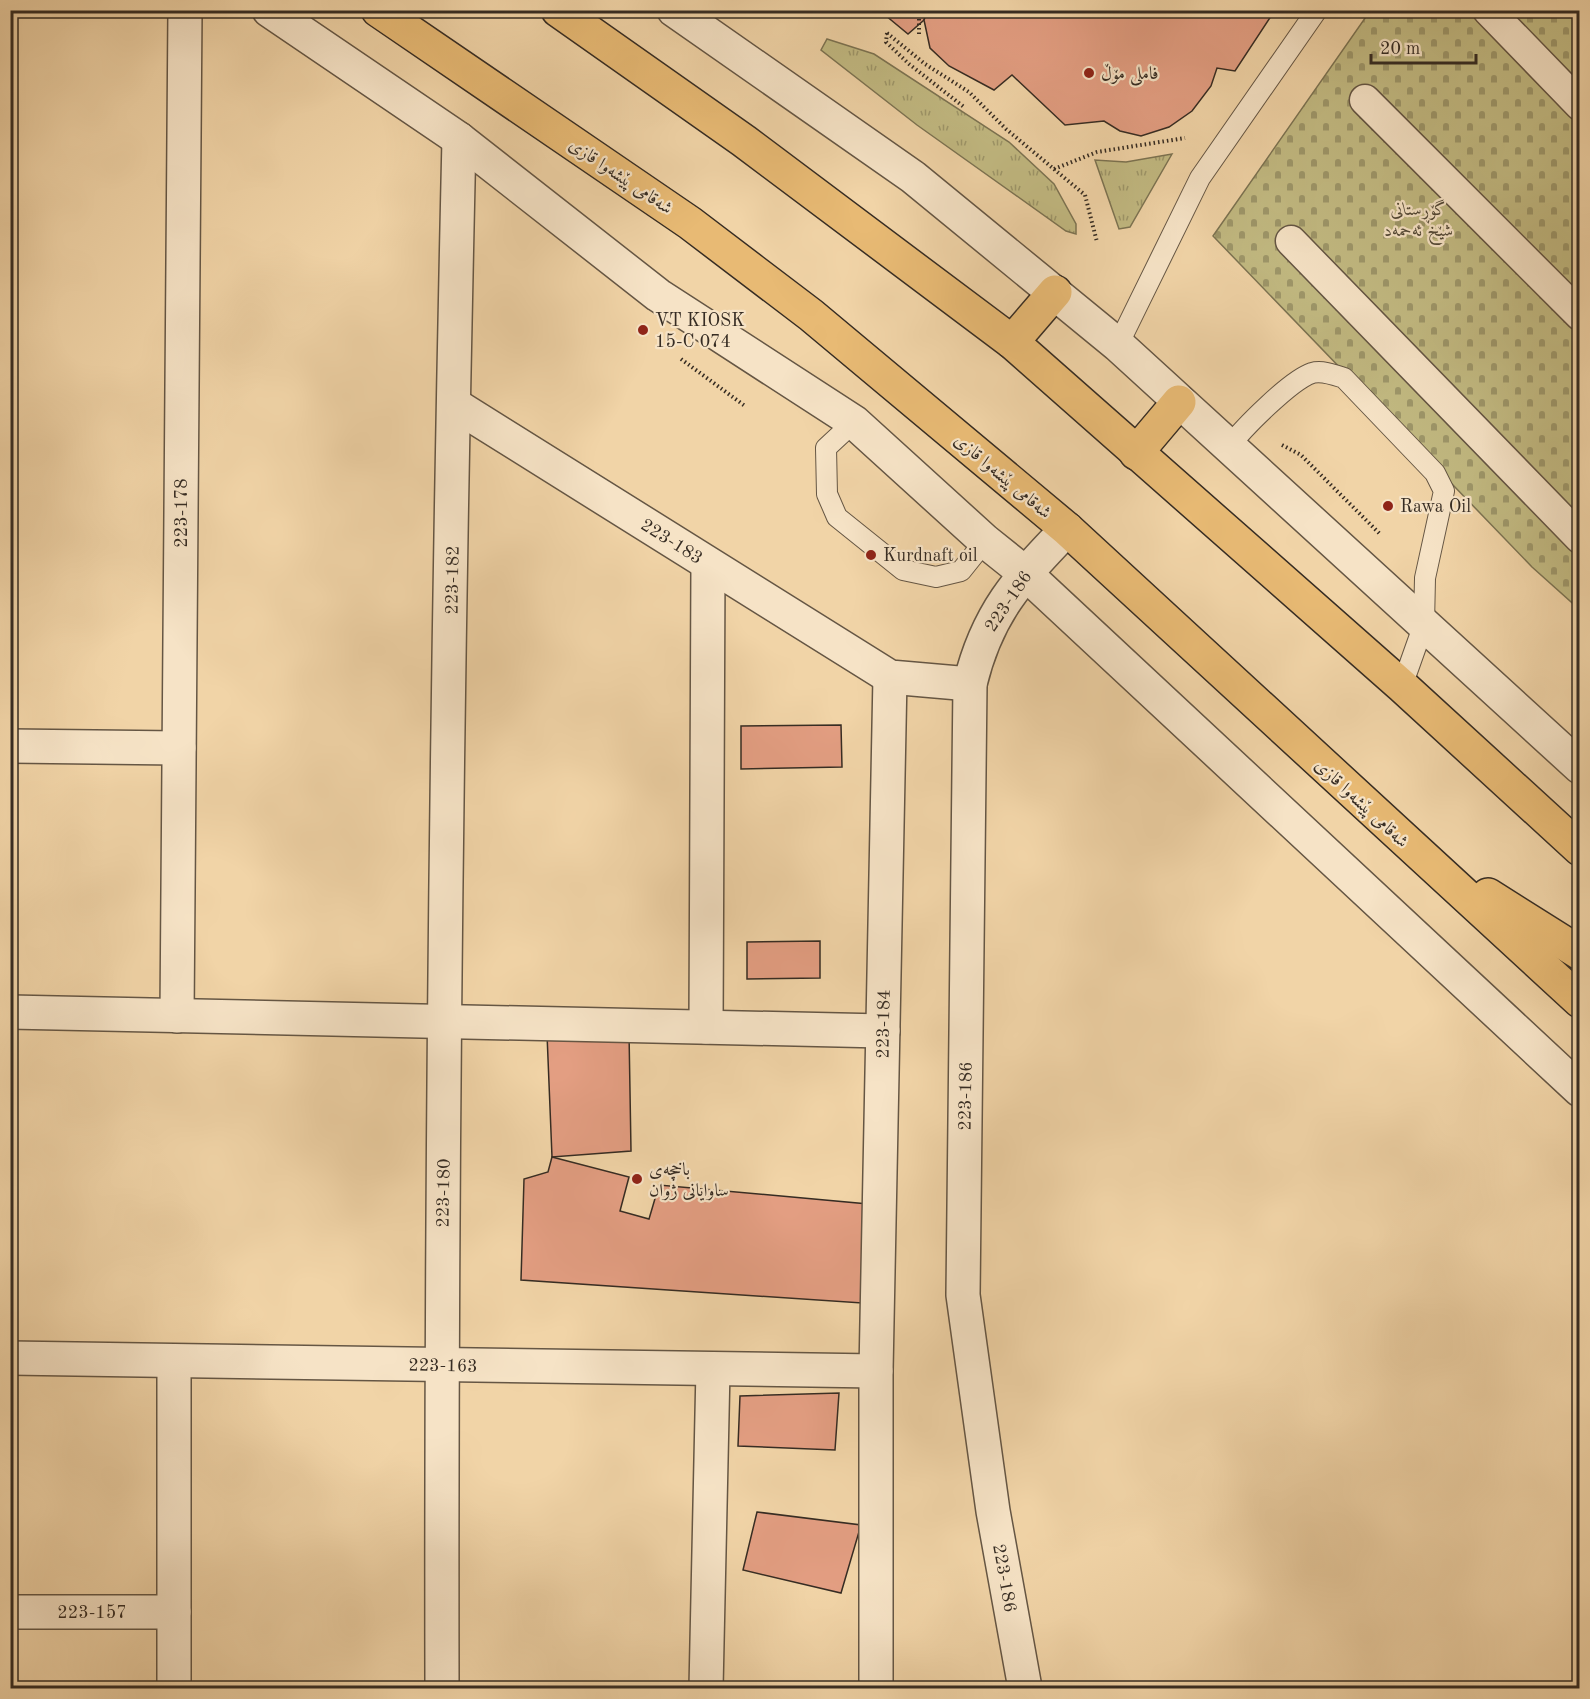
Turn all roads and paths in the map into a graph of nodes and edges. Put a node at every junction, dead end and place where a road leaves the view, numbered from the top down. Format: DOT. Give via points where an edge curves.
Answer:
graph roads {
  1 [pos="185,10"];
  2 [pos="269,10"];
  3 [pos="378,10"];
  4 [pos="558,10"];
  5 [pos="674,10"];
  6 [pos="919,10"];
  7 [pos="1317,10"];
  8 [pos="1488,10"];
  9 [pos="919,34"];
  10 [pos="1365,100"];
  11 [pos="1580,105"];
  12 [pos="964,107"];
  13 [pos="1185,138"];
  14 [pos="459,139"];
  15 [pos="1053,169"];
  16 [pos="1291,241"];
  17 [pos="1097,242"];
  18 [pos="1055,292"];
  19 [pos="1580,315"];
  20 [pos="1012,342"];
  21 [pos="1118,345"];
  22 [pos="681,359"];
  23 [pos="1179,402"];
  24 [pos="455,405"];
  25 [pos="745,406"];
  26 [pos="854,422"];
  27 [pos="1229,447"];
  28 [pos="1136,453"];
  29 [pos="1067,529"];
  30 [pos="1580,538"];
  31 [pos="985,542"];
  32 [pos="708,564"];
  33 [pos="1025,573"];
  34 [pos="1424,624"];
  35 [pos="890,677"];
  36 [pos="970,684"];
  37 [pos="1402,686"];
  38 [pos="10,746"];
  39 [pos="179,748"];
  40 [pos="1580,767"];
  41 [pos="1406,842"];
  42 [pos="1580,849"];
  43 [pos="1580,953"];
  44 [pos="1580,1001"];
  45 [pos="10,1012"];
  46 [pos="177,1016"];
  47 [pos="445,1022"];
  48 [pos="706,1027"];
  49 [pos="883,1032"];
  50 [pos="1580,1090"];
  51 [pos="10,1358"];
  52 [pos="174,1361"];
  53 [pos="441,1365"];
  54 [pos="713,1369"];
  55 [pos="876,1371"];
  56 [pos="10,1612"];
  57 [pos="174,1612"];
  58 [pos="174,1689"];
  59 [pos="442,1689"];
  60 [pos="706,1689"];
  61 [pos="876,1689"];
  62 [pos="1025,1689"];
  1 -- 39 [label="street, 223-178"];
  2 -- 14 [label="street"];
  3 -- 29 [label="highway, شەقامی پێشەوا قازی" via="709,237 811,315"];
  4 -- 20 [label="highway" via="764,155"];
  5 -- 18 [label="street" via="913,177"];
  6 -- 9 [label="path"];
  7 -- 21 [label="lane" via="1200,178"];
  8 -- 11 [label="street"];
  10 -- 19 [label="street"];
  12 -- 15 [label="path" via="886,42 887,33 969,92"];
  13 -- 15 [label="path" via="1097,152"];
  14 -- 24 [label="street, 223-182"];
  14 -- 26 [label="street" via="658,296"];
  15 -- 17 [label="path" via="1085,195"];
  16 -- 30 [label="street"];
  18 -- 20 [label="highway"];
  18 -- 21 [label="street"];
  20 -- 28 [label="highway"];
  21 -- 23 [label="street"];
  22 -- 25 [label="path"];
  23 -- 27 [label="street"];
  23 -- 28 [label="highway"];
  24 -- 32 [label="street, 223-183"];
  24 -- 47 [label="street, 223-182"];
  26 -- 31 [label="street"];
  26 -- 31 [label="lane" via="826,448 827,494 837,517 903,570 936,577 961,571"];
  27 -- 34 [label="street"];
  27 -- 34 [label="lane" via="1245,426 1312,373 1332,373 1344,378 1435,473 1444,491 1425,578"];
  28 -- 37 [label="highway"];
  29 -- 33 [label="street, 223-186"];
  29 -- 41 [label="highway, شەقامی پێشەوا قازی"];
  31 -- 33 [label="street"];
  32 -- 35 [label="street, 223-183"];
  32 -- 48 [label="street"];
  33 -- 36 [label="street, 223-186" via="988,626"];
  33 -- 50 [label="street"];
  34 -- 37 [label="lane"];
  34 -- 40 [label="street"];
  35 -- 36 [label="street"];
  35 -- 49 [label="street, 223-184"];
  36 -- 62 [label="street, 223-186" via="963,1295 993,1510"];
  37 -- 42 [label="highway"];
  38 -- 39 [label="street"];
  39 -- 46 [label="street, 223-178"];
  41 -- 43 [label="highway"];
  41 -- 44 [label="highway, شەقامی پێشەوا قازی"];
  45 -- 46 [label="street"];
  46 -- 47 [label="street"];
  47 -- 48 [label="street"];
  47 -- 53 [label="street, 223-180"];
  48 -- 49 [label="street"];
  49 -- 55 [label="street, 223-184"];
  51 -- 52 [label="street, 223-163"];
  52 -- 53 [label="street, 223-163"];
  52 -- 57 [label="street"];
  53 -- 54 [label="street, 223-163"];
  53 -- 59 [label="street, 223-180"];
  54 -- 55 [label="street, 223-163"];
  54 -- 60 [label="street"];
  55 -- 61 [label="street, 223-184"];
  56 -- 57 [label="street, 223-157"];
  57 -- 58 [label="street"];
}
